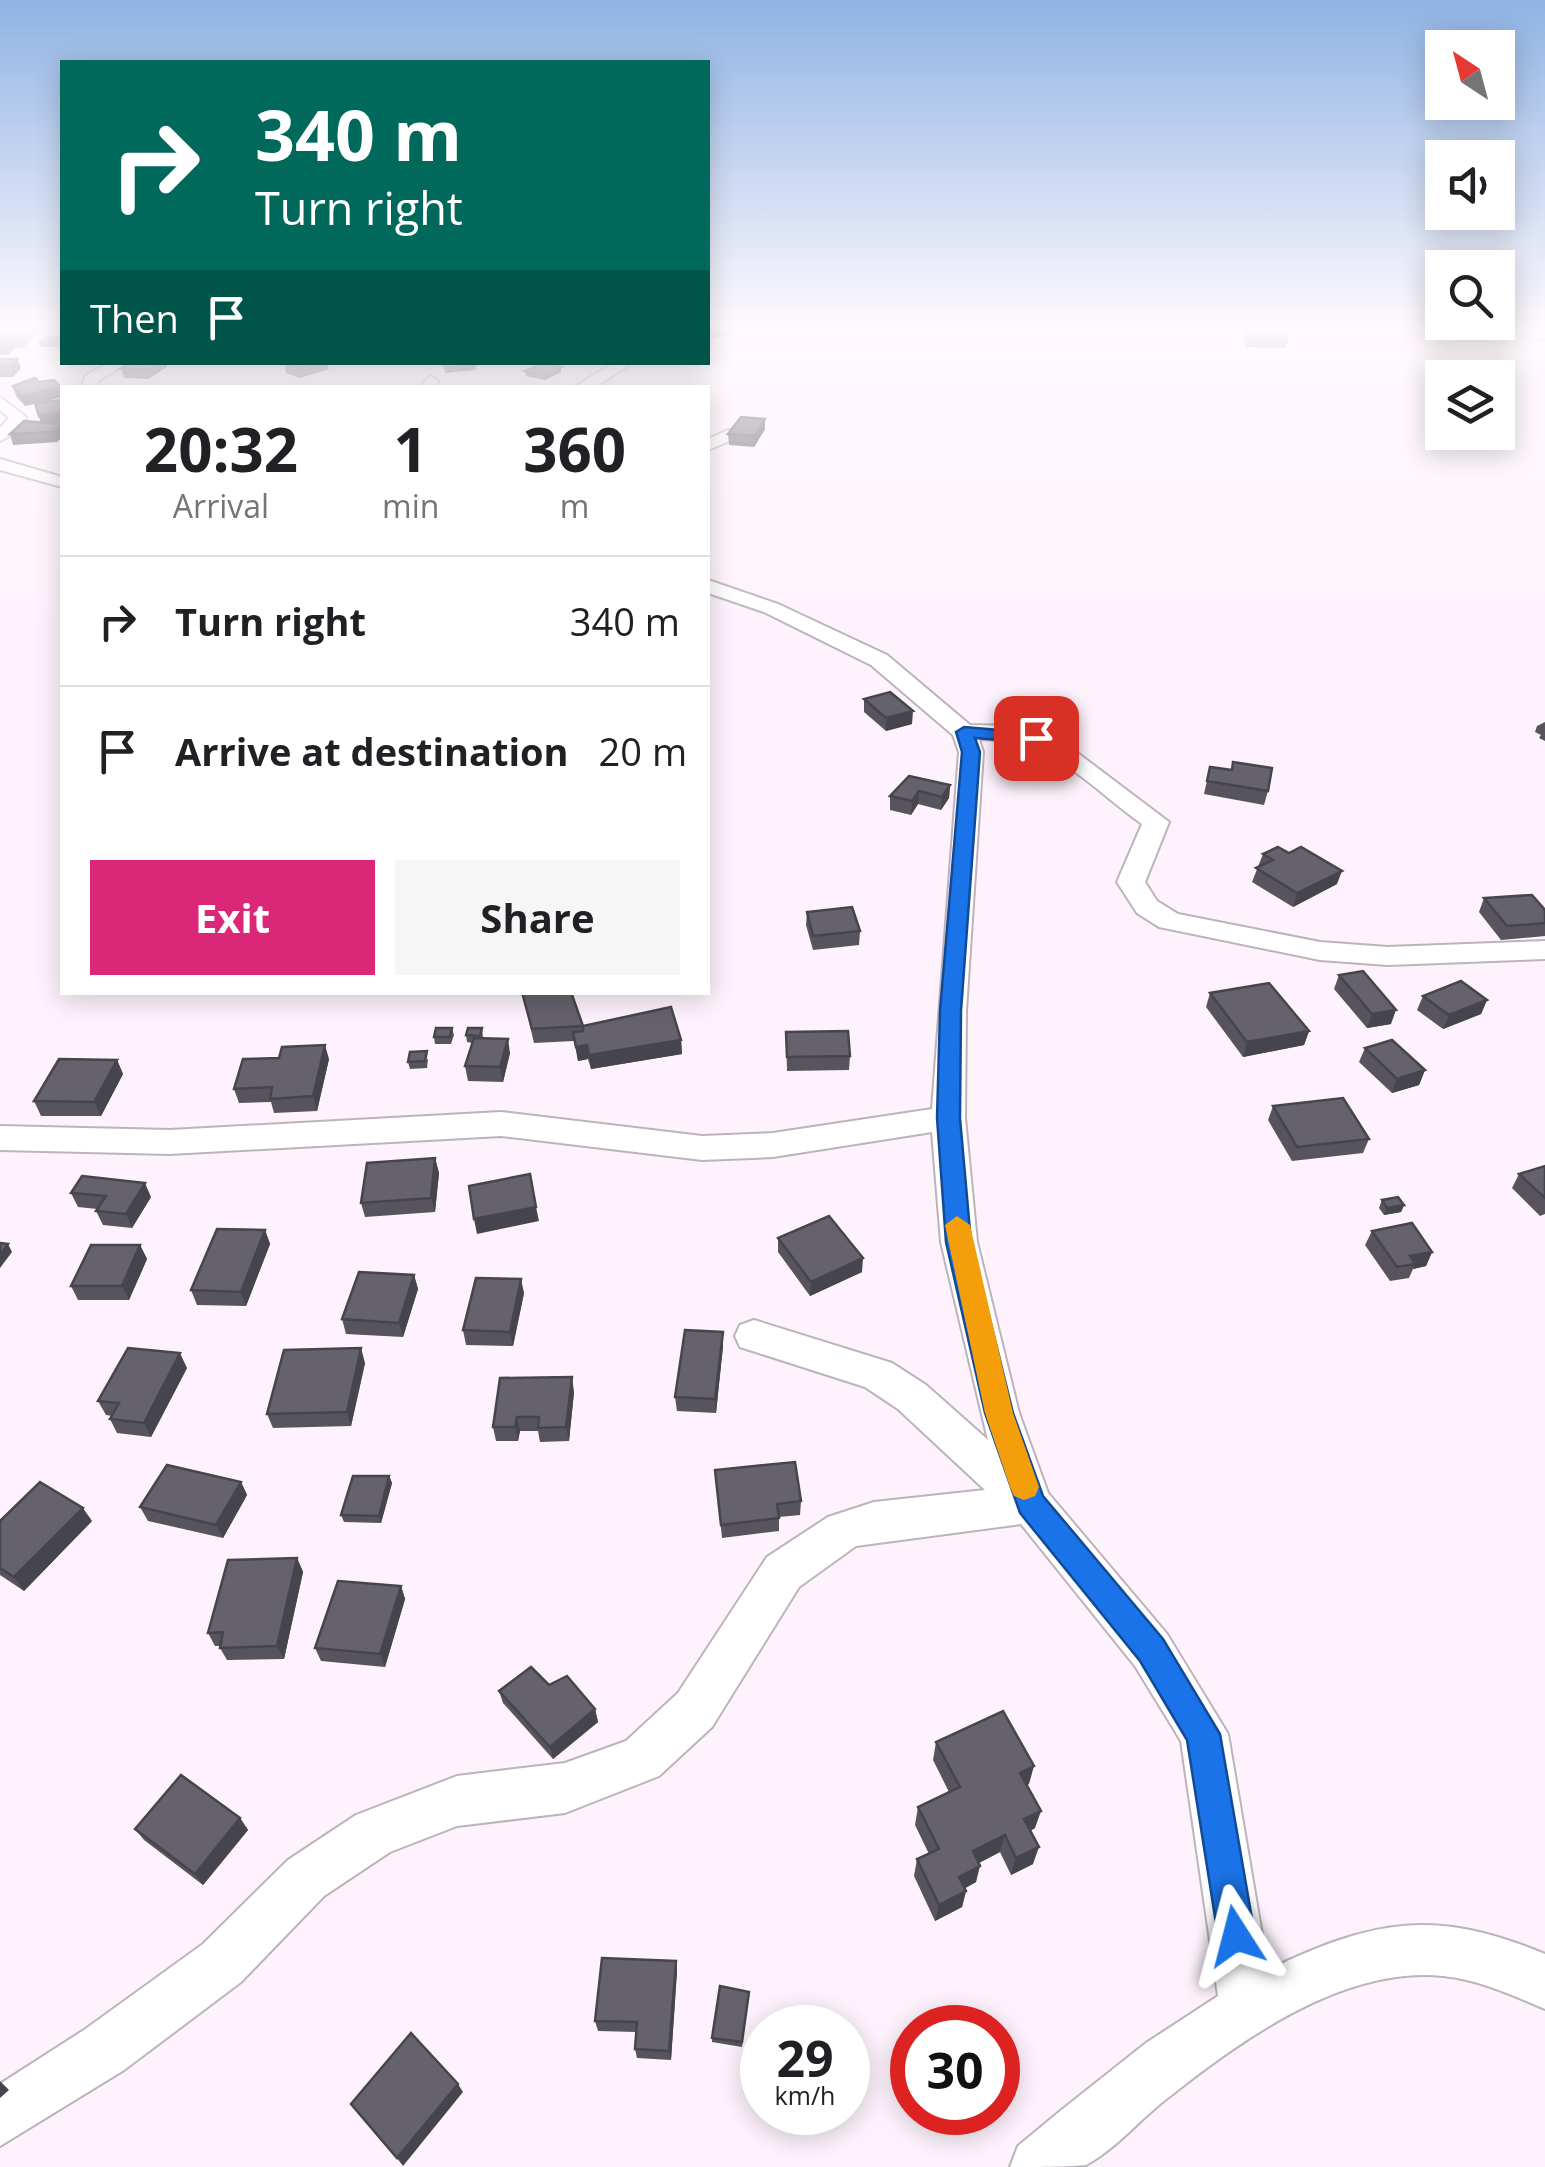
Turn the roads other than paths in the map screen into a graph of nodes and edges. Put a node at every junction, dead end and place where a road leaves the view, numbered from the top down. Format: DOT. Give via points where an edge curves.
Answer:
graph roads {
  1 [pos="728,435"];
  2 [pos="710,445"];
  3 [pos="0,464"];
  4 [pos="60,481"];
  5 [pos="710,587"];
  6 [pos="964,732"];
  7 [pos="1545,950"];
  8 [pos="948,1118"];
  9 [pos="0,1138"];
  10 [pos="754,1336"];
  11 [pos="1030,1504"];
  12 [pos="1523,1971"];
  13 [pos="1545,1992"];
  14 [pos="1248,2012"];
  15 [pos="0,2117"];
  16 [pos="1039,2167"];
  1 -- 2 [label="street"];
  3 -- 4 [label="street"];
  5 -- 6 [label="street" via="879,660"];
  6 -- 7 [label="street" via="1036,738 1082,764 1156,822 1131,882 1147,907 1169,921 1320,951 1388,956"];
  6 -- 8 [label="street" via="971,752"];
  8 -- 9 [label="street" via="773,1145 702,1148 501,1124 170,1142"];
  8 -- 11 [label="street" via="958,1242 999,1413"];
  10 -- 11 [label="street" via="878,1376 912,1397"];
  11 -- 14 [label="street" via="1152,1650 1204,1734"];
  11 -- 15 [label="street" via="874,1522 843,1532 784,1572 695,1710 642,1759 565,1788 457,1801 374,1833 306,1878 222,1964"];
  12 -- 13 [label="street"];
  12 -- 14 [label="street" via="1416,1948 1305,1977"];
  14 -- 16 [label="street" via="1154,2069"];
}
